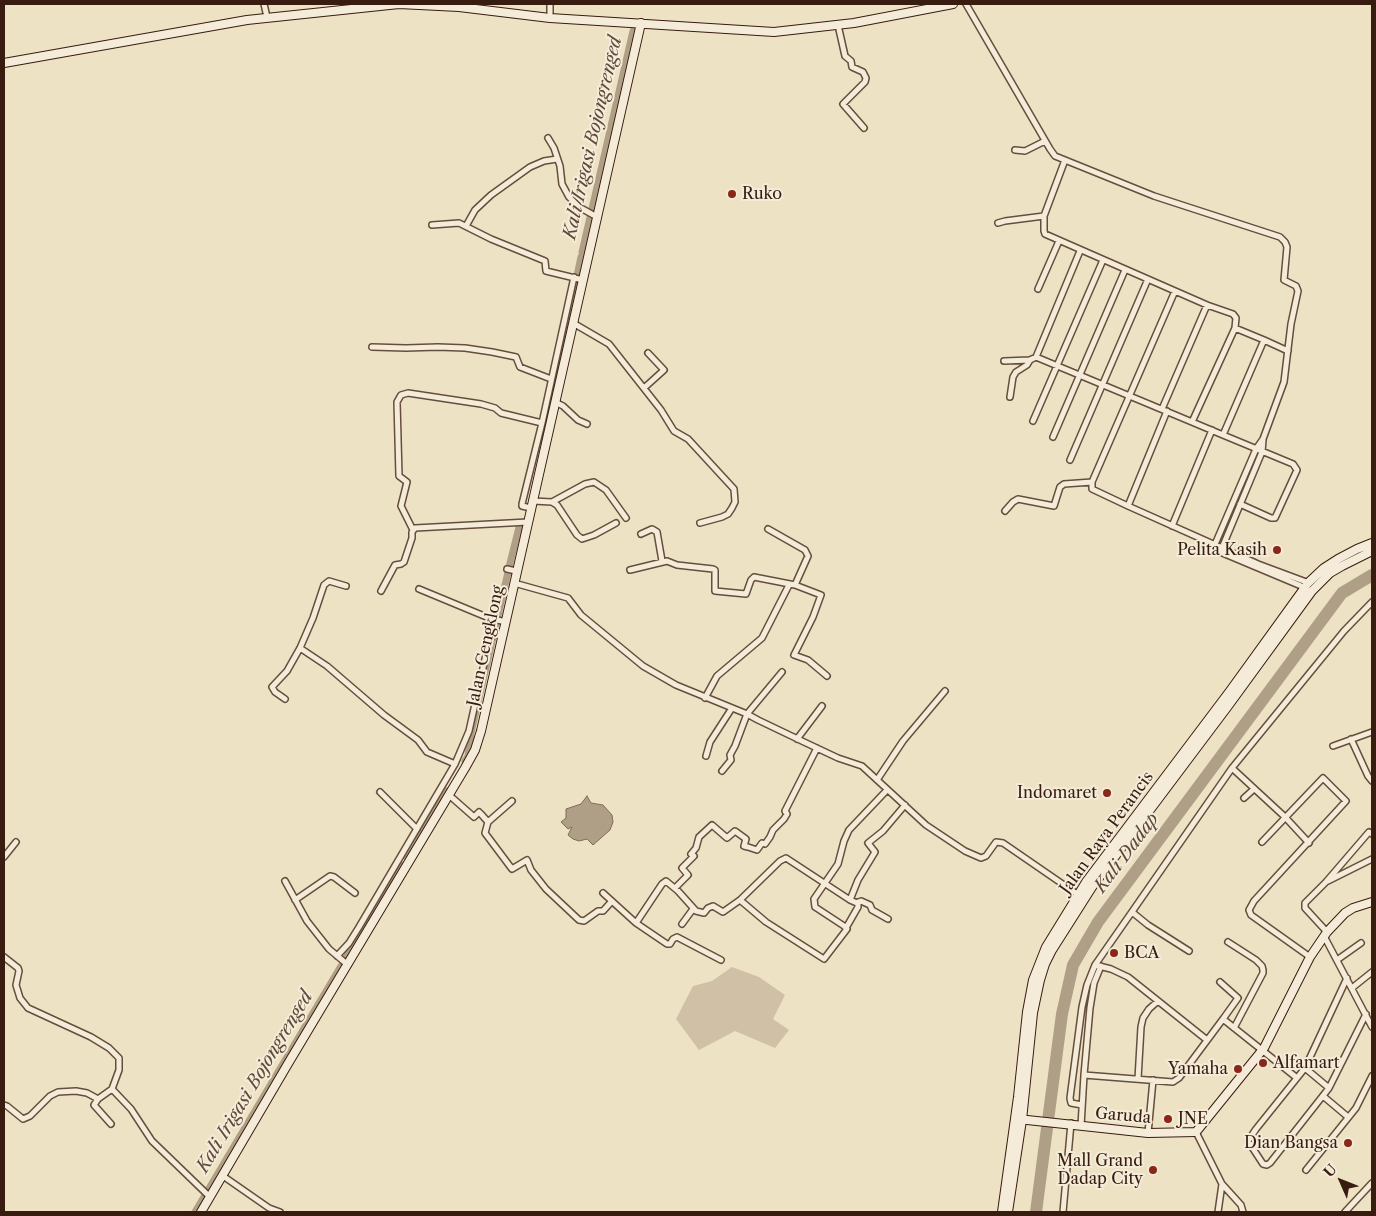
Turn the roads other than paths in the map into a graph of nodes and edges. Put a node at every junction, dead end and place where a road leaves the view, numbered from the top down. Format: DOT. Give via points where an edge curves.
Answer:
graph roads {
  1 [pos="264,4"];
  2 [pos="550,4"];
  3 [pos="953,4"];
  4 [pos="966,4"];
  5 [pos="917,7"];
  6 [pos="267,17"];
  7 [pos="550,18"];
  8 [pos="641,23"];
  9 [pos="838,25"];
  10 [pos="4,63"];
  11 [pos="864,128"];
  12 [pos="548,138"];
  13 [pos="1044,140"];
  14 [pos="1015,150"];
  15 [pos="557,159"];
  16 [pos="1065,160"];
  17 [pos="593,215"];
  18 [pos="1044,216"];
  19 [pos="998,223"];
  20 [pos="432,225"];
  21 [pos="466,226"];
  22 [pos="1059,241"];
  23 [pos="1080,251"];
  24 [pos="1103,260"];
  25 [pos="1125,270"];
  26 [pos="579,278"];
  27 [pos="1148,280"];
  28 [pos="1038,289"];
  29 [pos="1176,291"];
  30 [pos="1207,306"];
  31 [pos="573,323"];
  32 [pos="1235,328"];
  33 [pos="1264,340"];
  34 [pos="372,347"];
  35 [pos="1288,351"];
  36 [pos="648,353"];
  37 [pos="1036,357"];
  38 [pos="1030,360"];
  39 [pos="1004,361"];
  40 [pos="1057,365"];
  41 [pos="1080,375"];
  42 [pos="551,379"];
  43 [pos="1103,384"];
  44 [pos="644,388"];
  45 [pos="1130,395"];
  46 [pos="1010,397"];
  47 [pos="555,402"];
  48 [pos="544,410"];
  49 [pos="1164,410"];
  50 [pos="553,412"];
  51 [pos="1033,421"];
  52 [pos="1192,422"];
  53 [pos="542,423"];
  54 [pos="587,424"];
  55 [pos="1212,430"];
  56 [pos="1223,435"];
  57 [pos="1053,437"];
  58 [pos="1263,439"];
  59 [pos="1256,449"];
  60 [pos="1262,452"];
  61 [pos="533,456"];
  62 [pos="543,458"];
  63 [pos="1070,460"];
  64 [pos="1092,484"];
  65 [pos="552,502"];
  66 [pos="1240,504"];
  67 [pos="531,505"];
  68 [pos="1128,506"];
  69 [pos="1005,511"];
  70 [pos="626,518"];
  71 [pos="528,522"];
  72 [pos="616,523"];
  73 [pos="700,523"];
  74 [pos="1172,526"];
  75 [pos="768,529"];
  76 [pos="413,530"];
  77 [pos="641,534"];
  78 [pos="1372,543"];
  79 [pos="1214,547"];
  80 [pos="1221,550"];
  81 [pos="1372,551"];
  82 [pos="662,561"];
  83 [pos="507,569"];
  84 [pos="630,570"];
  85 [pos="516,571"];
  86 [pos="514,583"];
  87 [pos="792,585"];
  88 [pos="346,586"];
  89 [pos="1310,587"];
  90 [pos="419,589"];
  91 [pos="381,591"];
  92 [pos="1372,602"];
  93 [pos="500,621"];
  94 [pos="502,636"];
  95 [pos="300,648"];
  96 [pos="782,672"];
  97 [pos="827,676"];
  98 [pos="945,691"];
  99 [pos="705,698"];
  100 [pos="285,699"];
  101 [pos="822,706"];
  102 [pos="732,708"];
  103 [pos="748,714"];
  104 [pos="1372,732"];
  105 [pos="797,739"];
  106 [pos="1351,739"];
  107 [pos="1333,746"];
  108 [pos="817,748"];
  109 [pos="706,756"];
  110 [pos="455,764"];
  111 [pos="1232,768"];
  112 [pos="722,771"];
  113 [pos="877,780"];
  114 [pos="1372,781"];
  115 [pos="1254,789"];
  116 [pos="887,790"];
  117 [pos="380,792"];
  118 [pos="449,795"];
  119 [pos="1244,798"];
  120 [pos="512,801"];
  121 [pos="905,805"];
  122 [pos="1285,817"];
  123 [pos="488,822"];
  124 [pos="417,829"];
  125 [pos="1372,834"];
  126 [pos="16,842"];
  127 [pos="1262,842"];
  128 [pos="1309,842"];
  129 [pos="4,857"];
  130 [pos="399,859"];
  131 [pos="1372,859"];
  132 [pos="408,863"];
  133 [pos="285,881"];
  134 [pos="825,882"];
  135 [pos="1326,882"];
  136 [pos="675,888"];
  137 [pos="355,893"];
  138 [pos="603,893"];
  139 [pos="1078,894"];
  140 [pos="1085,899"];
  141 [pos="295,900"];
  142 [pos="740,900"];
  143 [pos="850,900"];
  144 [pos="612,901"];
  145 [pos="858,902"];
  146 [pos="1372,904"];
  147 [pos="693,908"];
  148 [pos="1132,912"];
  149 [pos="888,919"];
  150 [pos="636,923"];
  151 [pos="682,924"];
  152 [pos="846,928"];
  153 [pos="1325,934"];
  154 [pos="1228,942"];
  155 [pos="1361,943"];
  156 [pos="1189,951"];
  157 [pos="4,957"];
  158 [pos="1310,957"];
  159 [pos="342,960"];
  160 [pos="721,960"];
  161 [pos="1337,960"];
  162 [pos="1095,965"];
  163 [pos="1101,966"];
  164 [pos="1372,972"];
  165 [pos="1347,978"];
  166 [pos="1220,982"];
  167 [pos="1352,988"];
  168 [pos="1158,1000"];
  169 [pos="1366,1014"];
  170 [pos="1224,1019"];
  171 [pos="1372,1027"];
  172 [pos="1234,1028"];
  173 [pos="1207,1040"];
  174 [pos="1262,1050"];
  175 [pos="1305,1068"];
  176 [pos="1084,1076"];
  177 [pos="1372,1076"];
  178 [pos="1297,1078"];
  179 [pos="1138,1079"];
  180 [pos="1153,1080"];
  181 [pos="1329,1088"];
  182 [pos="112,1089"];
  183 [pos="1323,1096"];
  184 [pos="98,1099"];
  185 [pos="4,1105"];
  186 [pos="1082,1105"];
  187 [pos="1348,1117"];
  188 [pos="1019,1119"];
  189 [pos="111,1124"];
  190 [pos="1071,1124"];
  191 [pos="1081,1126"];
  192 [pos="1196,1132"];
  193 [pos="1148,1133"];
  194 [pos="1306,1170"];
  195 [pos="223,1176"];
  196 [pos="1372,1183"];
  197 [pos="1222,1184"];
  198 [pos="209,1196"];
  199 [pos="201,1212"];
  200 [pos="280,1212"];
  201 [pos="1002,1212"];
  202 [pos="1008,1212"];
  203 [pos="1062,1212"];
  204 [pos="1218,1212"];
  205 [pos="1243,1212"];
  206 [pos="1345,1212"];
  1 -- 6 [label="street"];
  2 -- 7 [label="street"];
  3 -- 5 [label="main road"];
  4 -- 13 [label="street"];
  5 -- 9 [label="main road"];
  6 -- 7 [label="main road" via="398,4 459,7"];
  6 -- 10 [label="main road"];
  7 -- 8 [label="main road"];
  8 -- 9 [label="main road" via="774,32"];
  8 -- 17 [label="main road, Jalan Cengklong"];
  9 -- 11 [label="street" via="845,56 852,67 863,72 866,78 844,104"];
  12 -- 15 [label="street"];
  13 -- 14 [label="street" via="1025,151"];
  13 -- 16 [label="street" via="1054,155"];
  15 -- 17 [label="street" via="562,184 569,197 574,204"];
  15 -- 21 [label="street" via="530,167 491,195 475,210"];
  16 -- 18 [label="street"];
  16 -- 35 [label="street" via="1154,196 1283,239 1287,247 1284,280 1296,286 1298,291"];
  17 -- 26 [label="main road, Jalan Cengklong"];
  18 -- 19 [label="street"];
  18 -- 22 [label="street" via="1045,234"];
  20 -- 21 [label="street" via="454,222"];
  21 -- 26 [label="street" via="544,262 546,271"];
  22 -- 23 [label="street"];
  22 -- 28 [label="street"];
  23 -- 24 [label="street"];
  23 -- 37 [label="street"];
  24 -- 25 [label="street"];
  24 -- 40 [label="street"];
  25 -- 27 [label="street"];
  25 -- 41 [label="street"];
  26 -- 31 [label="main road, Jalan Cengklong"];
  26 -- 42 [label="street"];
  27 -- 29 [label="street"];
  27 -- 43 [label="street"];
  29 -- 30 [label="street"];
  29 -- 45 [label="street"];
  30 -- 32 [label="street" via="1233,314"];
  30 -- 49 [label="street"];
  31 -- 44 [label="street" via="609,344"];
  31 -- 47 [label="main road, Jalan Cengklong"];
  32 -- 33 [label="street"];
  32 -- 52 [label="street"];
  33 -- 35 [label="street"];
  33 -- 56 [label="street"];
  34 -- 42 [label="street" via="465,348 492,352 516,357 520,368"];
  35 -- 58 [label="street" via="1281,393"];
  36 -- 44 [label="street" via="664,370"];
  37 -- 38 [label="street"];
  37 -- 40 [label="street"];
  38 -- 39 [label="street"];
  38 -- 46 [label="street" via="1012,377"];
  40 -- 41 [label="street"];
  40 -- 51 [label="street"];
  41 -- 43 [label="street"];
  41 -- 57 [label="street"];
  42 -- 48 [label="street"];
  43 -- 45 [label="street"];
  43 -- 63 [label="street"];
  44 -- 73 [label="street" via="674,431 690,441 734,489 735,502 728,514"];
  45 -- 49 [label="street"];
  45 -- 64 [label="street"];
  47 -- 50 [label="main road, Jalan Cengklong"];
  47 -- 54 [label="street"];
  48 -- 50 [label="street"];
  48 -- 53 [label="street"];
  49 -- 52 [label="street"];
  49 -- 68 [label="street"];
  50 -- 62 [label="main road, Jalan Cengklong"];
  52 -- 55 [label="street"];
  53 -- 61 [label="street"];
  53 -- 76 [label="street" via="501,413 481,404 408,393 401,395 397,402 399,476 407,482 401,506"];
  55 -- 56 [label="street"];
  55 -- 74 [label="street"];
  56 -- 59 [label="street"];
  58 -- 59 [label="street"];
  58 -- 60 [label="street"];
  59 -- 60 [label="street"];
  59 -- 79 [label="street"];
  60 -- 66 [label="street"];
  60 -- 66 [label="street" via="1293,464 1296,471 1274,518"];
  61 -- 62 [label="street"];
  61 -- 67 [label="street" via="522,506"];
  62 -- 67 [label="main road, Jalan Cengklong"];
  64 -- 68 [label="street" via="1095,491"];
  64 -- 69 [label="street" via="1064,484 1054,506 1018,499"];
  65 -- 67 [label="street"];
  65 -- 70 [label="street" via="594,482 606,490"];
  65 -- 72 [label="street" via="582,539"];
  66 -- 80 [label="street"];
  67 -- 71 [label="main road, Jalan Cengklong"];
  68 -- 74 [label="street"];
  71 -- 76 [label="street"];
  71 -- 85 [label="main road, Jalan Cengklong"];
  74 -- 79 [label="street"];
  75 -- 87 [label="street" via="805,550 808,556"];
  76 -- 91 [label="street" via="404,562 395,565"];
  77 -- 82 [label="street" via="652,529 657,532"];
  78 -- 89 [label="main road, Jalan Raya Perancis" via="1324,568"];
  79 -- 80 [label="street"];
  80 -- 89 [label="street"];
  81 -- 89 [label="main road, Jalan Raya Perancis"];
  82 -- 84 [label="street"];
  82 -- 87 [label="street" via="715,570 715,591 746,594 754,577"];
  83 -- 85 [label="street"];
  85 -- 86 [label="main road, Jalan Cengklong"];
  86 -- 93 [label="main road, Jalan Cengklong"];
  86 -- 99 [label="street" via="568,598 581,615 643,666 676,686"];
  87 -- 97 [label="street" via="820,595 794,655 808,660"];
  87 -- 99 [label="street" via="762,638 717,676"];
  88 -- 95 [label="street" via="329,581 324,584"];
  89 -- 139 [label="main road, Jalan Raya Perancis"];
  89 -- 140 [label="main road, Jalan Raya Perancis"];
  90 -- 93 [label="street"];
  92 -- 111 [label="street" via="1344,631"];
  93 -- 94 [label="main road, Jalan Cengklong"];
  94 -- 110 [label="street" via="494,634 489,641 469,731"];
  94 -- 118 [label="main road, Jalan Cengklong" via="481,731 472,756"];
  95 -- 100 [label="street" via="272,687"];
  95 -- 110 [label="street" via="418,740 427,752"];
  96 -- 103 [label="street"];
  98 -- 113 [label="street" via="903,741"];
  99 -- 102 [label="street"];
  101 -- 105 [label="street"];
  102 -- 103 [label="street"];
  102 -- 109 [label="street" via="710,742"];
  103 -- 105 [label="street"];
  103 -- 112 [label="street" via="730,755 732,760"];
  104 -- 106 [label="street"];
  105 -- 108 [label="street"];
  106 -- 107 [label="street"];
  106 -- 114 [label="street"];
  108 -- 113 [label="street" via="862,766"];
  108 -- 136 [label="street" via="785,811 787,814 765,844 762,843 757,850 744,846 746,839 735,831 727,838 712,825 699,837 691,854 694,856 682,868 688,875"];
  110 -- 124 [label="street"];
  111 -- 115 [label="street"];
  111 -- 148 [label="street"];
  113 -- 116 [label="street"];
  115 -- 119 [label="street"];
  115 -- 122 [label="street"];
  116 -- 121 [label="street"];
  116 -- 134 [label="street" via="850,830 838,864"];
  117 -- 124 [label="street"];
  118 -- 123 [label="street" via="474,817 479,812"];
  118 -- 132 [label="main road, Jalan Cengklong"];
  120 -- 123 [label="street"];
  121 -- 139 [label="street" via="926,825 977,857 984,857 996,842 1002,843"];
  121 -- 143 [label="street" via="883,831 868,842 875,852"];
  122 -- 127 [label="street"];
  122 -- 128 [label="street"];
  122 -- 128 [label="street" via="1323,777 1346,800"];
  123 -- 144 [label="street" via="485,833 512,868 527,860 546,889 579,920 584,921 603,911"];
  124 -- 130 [label="street"];
  125 -- 135 [label="street" via="1369,832"];
  126 -- 129 [label="street"];
  128 -- 158 [label="street" via="1249,910 1251,915"];
  130 -- 132 [label="street"];
  130 -- 159 [label="street"];
  131 -- 135 [label="street"];
  132 -- 159 [label="main road, Jalan Cengklong"];
  133 -- 141 [label="street"];
  134 -- 142 [label="street" via="786,858"];
  134 -- 143 [label="street"];
  134 -- 152 [label="street" via="814,899 815,907"];
  135 -- 153 [label="street" via="1304,906"];
  136 -- 147 [label="street"];
  136 -- 150 [label="street" via="664,882"];
  137 -- 141 [label="street" via="330,876"];
  138 -- 144 [label="street"];
  139 -- 140 [label="street"];
  139 -- 188 [label="main road, Jalan Raya Perancis" via="1046,947 1033,980 1027,1012"];
  140 -- 188 [label="main road, Jalan Raya Perancis" via="1052,950 1040,980"];
  141 -- 159 [label="street" via="323,943"];
  142 -- 147 [label="street" via="723,912 713,906 702,914"];
  142 -- 152 [label="street" via="766,922 823,959 847,931"];
  143 -- 145 [label="street"];
  144 -- 150 [label="street"];
  145 -- 149 [label="street" via="862,900"];
  145 -- 152 [label="street"];
  146 -- 153 [label="main road" via="1353,908"];
  147 -- 151 [label="street"];
  148 -- 156 [label="street"];
  148 -- 162 [label="street"];
  150 -- 160 [label="street" via="667,944 677,937"];
  153 -- 158 [label="main road"];
  153 -- 161 [label="street"];
  154 -- 172 [label="street" via="1256,960 1264,970"];
  155 -- 161 [label="street"];
  157 -- 182 [label="street" via="18,968 16,985 28,1008 91,1037 116,1053 120,1062"];
  158 -- 174 [label="main road"];
  159 -- 195 [label="main road, Jalan Cengklong"];
  161 -- 165 [label="street"];
  162 -- 163 [label="street"];
  162 -- 186 [label="street" via="1082,1007 1071,1091 1071,1102"];
  163 -- 168 [label="street" via="1128,977"];
  163 -- 176 [label="street" via="1090,1008"];
  164 -- 167 [label="street"];
  165 -- 167 [label="street"];
  165 -- 175 [label="street"];
  166 -- 170 [label="street" via="1238,998"];
  167 -- 169 [label="street"];
  168 -- 173 [label="street"];
  168 -- 179 [label="street" via="1143,1018"];
  169 -- 171 [label="street"];
  169 -- 181 [label="street"];
  170 -- 172 [label="street"];
  170 -- 173 [label="street"];
  172 -- 174 [label="street"];
  173 -- 180 [label="street" via="1176,1081"];
  174 -- 178 [label="street"];
  174 -- 192 [label="main road"];
  175 -- 178 [label="street"];
  175 -- 181 [label="street"];
  176 -- 179 [label="street"];
  176 -- 186 [label="street"];
  177 -- 187 [label="street"];
  178 -- 183 [label="street" via="1248,1141 1263,1164 1270,1163"];
  179 -- 180 [label="street"];
  180 -- 193 [label="street"];
  181 -- 183 [label="street"];
  182 -- 184 [label="street"];
  182 -- 198 [label="street" via="131,1109 152,1141"];
  183 -- 187 [label="street"];
  184 -- 185 [label="street" via="76,1091 58,1092 23,1119"];
  184 -- 189 [label="street" via="95,1107"];
  186 -- 191 [label="street"];
  187 -- 194 [label="street"];
  188 -- 190 [label="main road, Garuda"];
  188 -- 201 [label="main road, Jalan Raya Perancis"];
  188 -- 202 [label="main road, Jalan Raya Perancis"];
  190 -- 191 [label="main road, Garuda"];
  190 -- 203 [label="street"];
  191 -- 193 [label="main road, Garuda"];
  192 -- 193 [label="main road, Garuda"];
  192 -- 197 [label="street"];
  195 -- 198 [label="main road, Jalan Cengklong"];
  195 -- 200 [label="street"];
  196 -- 206 [label="street"];
  197 -- 204 [label="street"];
  197 -- 205 [label="street"];
  198 -- 199 [label="main road, Jalan Cengklong"];
}
